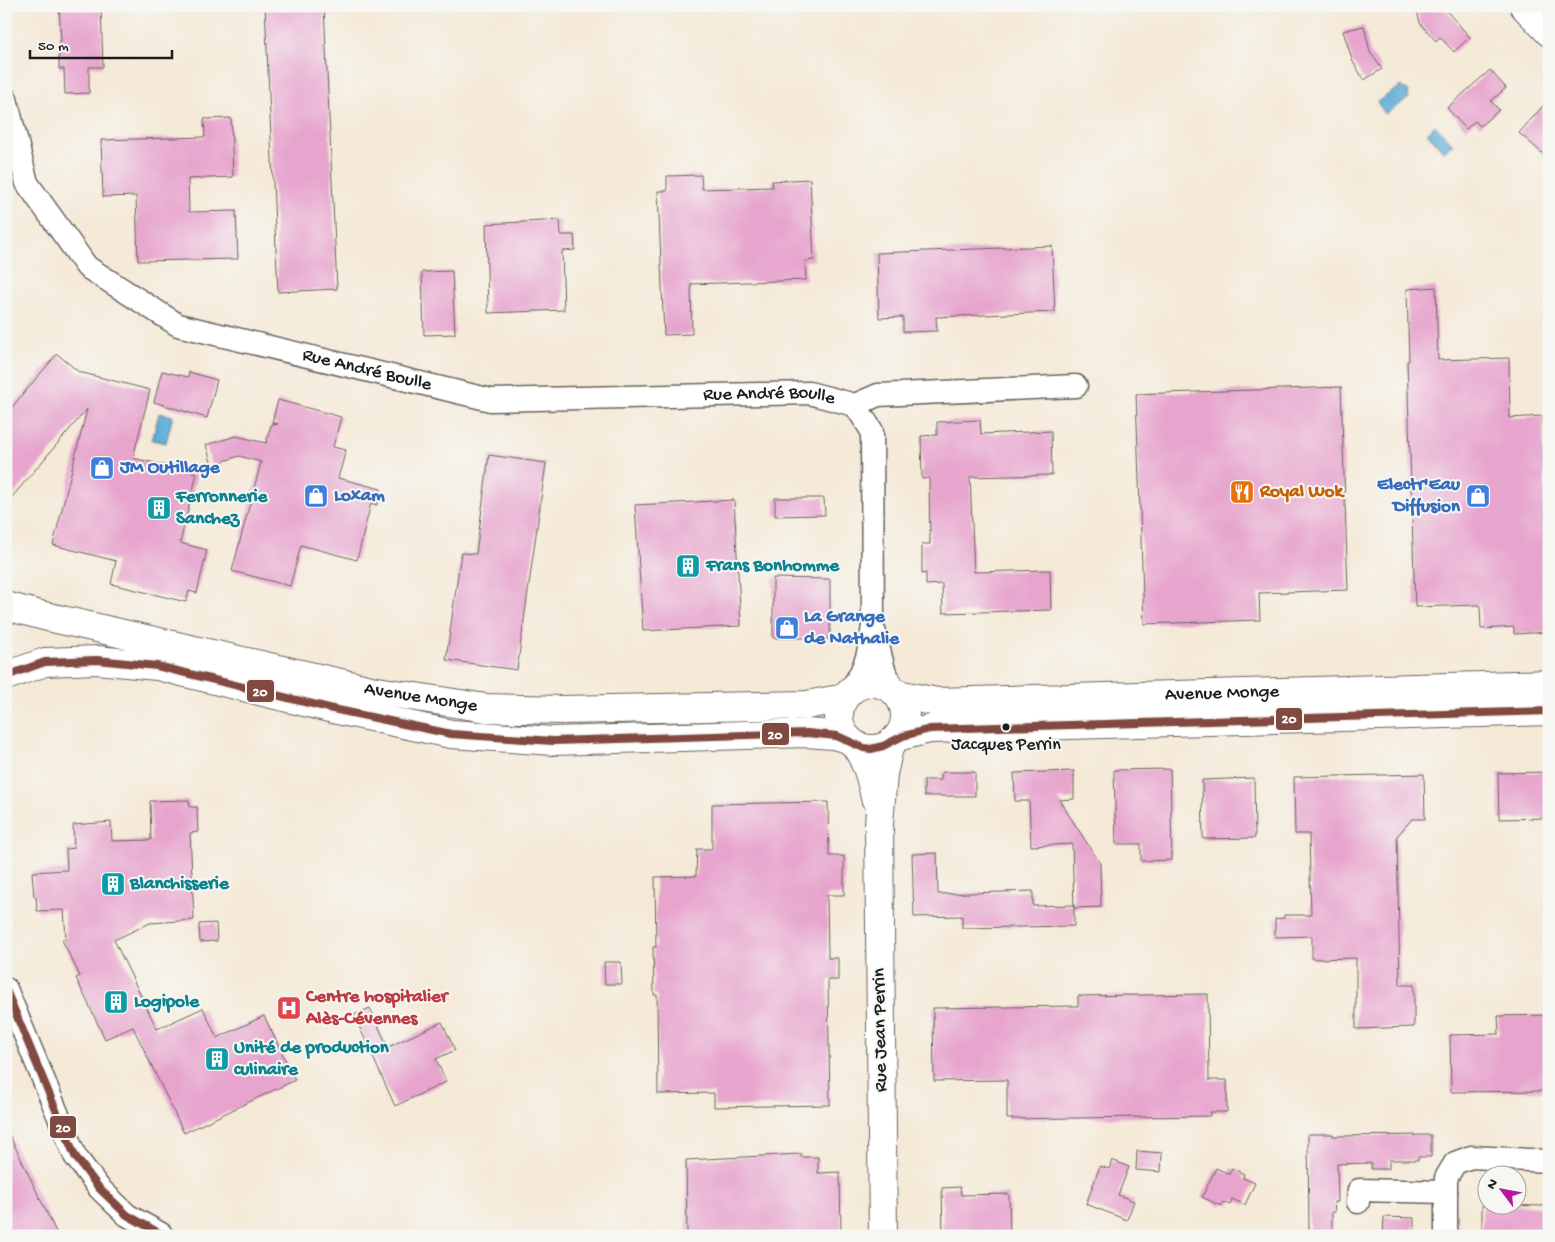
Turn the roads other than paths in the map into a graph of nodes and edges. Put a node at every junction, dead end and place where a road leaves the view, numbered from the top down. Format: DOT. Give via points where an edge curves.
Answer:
graph roads {
  1 [pos="1524,6"];
  2 [pos="1549,32"];
  3 [pos="6,99"];
  4 [pos="1076,386"];
  5 [pos="855,406"];
  6 [pos="6,606"];
  7 [pos="874,625"];
  8 [pos="6,676"];
  9 [pos="1549,684"];
  10 [pos="848,692"];
  11 [pos="896,692"];
  12 [pos="1549,711"];
  13 [pos="894,740"];
  14 [pos="851,742"];
  15 [pos="879,824"];
  16 [pos="6,989"];
  17 [pos="1549,1161"];
  18 [pos="1446,1192"];
  19 [pos="1358,1202"];
  20 [pos="161,1234"];
  21 [pos="884,1236"];
  22 [pos="1446,1236"];
  1 -- 2 [label="main road"];
  3 -- 5 [label="street, Rue André Boulle" via="27,183 87,267 178,325 491,400 809,393"];
  4 -- 5 [label="street, Rue André Boulle" via="878,395"];
  5 -- 7 [label="street, Rue André Boulle" via="872,431"];
  6 -- 10 [label="main road, Avenue Monge" via="371,690 486,708 562,710 807,705 840,699"];
  7 -- 10 [label="street, Rue André Boulle" via="870,652 860,676"];
  7 -- 11 [label="street, Rue André Boulle" via="884,670"];
  8 -- 14 [label="main road, Avenue Monge" via="45,662 97,660 157,666 451,734 553,741 807,733 833,735"];
  9 -- 11 [label="main road, Avenue Monge" via="937,702"];
  10 -- 11 [label="main road" via="874,682"];
  10 -- 14 [label="main road" via="839,706 838,718 841,730"];
  11 -- 13 [label="main road" via="905,711 905,720"];
  12 -- 13 [label="main road, Avenue Monge" via="930,728"];
  13 -- 14 [label="main road" via="882,748 873,749"];
  13 -- 15 [label="main road, Rue Jean Perrin" via="882,774"];
  14 -- 15 [label="main road, Rue Jean Perrin" via="864,759 871,776"];
  15 -- 21 [label="main road, Rue Jean Perrin"];
  16 -- 20 [label="street" via="75,1156 99,1188 127,1214"];
  17 -- 18 [label="street" via="1471,1157 1455,1164 1446,1178"];
  18 -- 19 [label="street" via="1359,1190"];
  18 -- 22 [label="street"];
}
